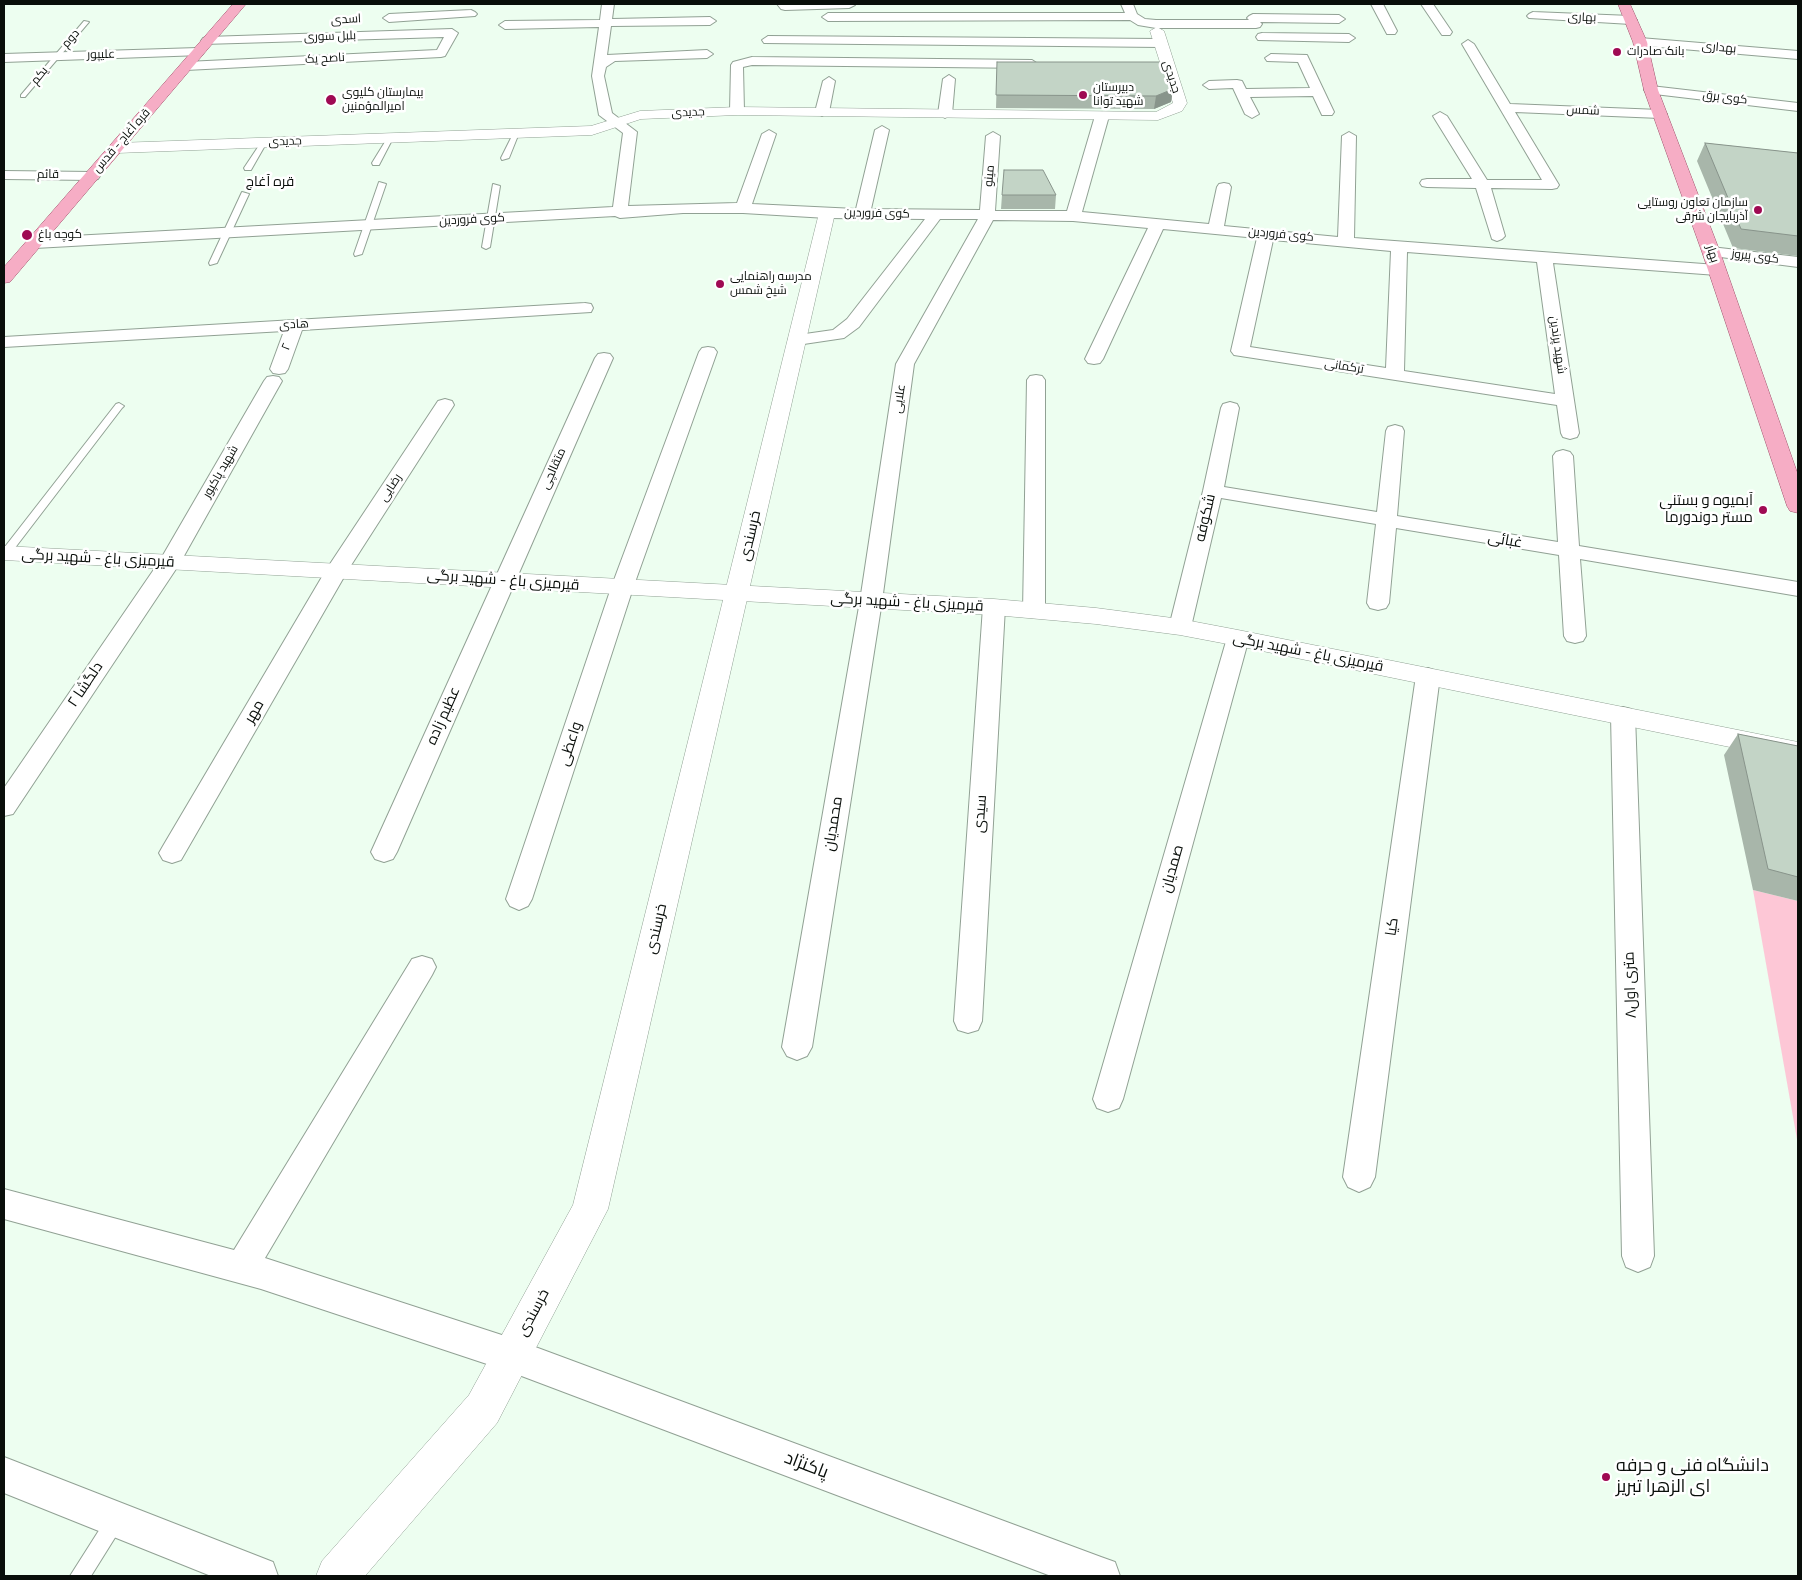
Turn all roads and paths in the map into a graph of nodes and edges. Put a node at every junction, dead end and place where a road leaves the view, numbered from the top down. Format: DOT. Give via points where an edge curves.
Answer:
graph roads {
  1 [pos="240,4"];
  2 [pos="783,4"];
  3 [pos="860,4"];
  4 [pos="1247,4"];
  5 [pos="1377,4"];
  6 [pos="1426,4"];
  7 [pos="1532,4"];
  8 [pos="611,5"];
  9 [pos="1129,10"];
  10 [pos="1627,12"];
  11 [pos="471,14"];
  12 [pos="828,17"];
  13 [pos="875,17"];
  14 [pos="375,19"];
  15 [pos="1339,19"];
  16 [pos="710,21"];
  17 [pos="1255,21"];
  18 [pos="86,22"];
  19 [pos="606,22"];
  20 [pos="505,25"];
  21 [pos="220,26"];
  22 [pos="240,26"];
  23 [pos="1391,30"];
  24 [pos="1158,32"];
  25 [pos="1446,32"];
  26 [pos="452,33"];
  27 [pos="1262,37"];
  28 [pos="1349,38"];
  29 [pos="768,40"];
  30 [pos="208,41"];
  31 [pos="873,41"];
  32 [pos="1640,42"];
  33 [pos="1468,44"];
  34 [pos="198,52"];
  35 [pos="707,54"];
  36 [pos="1798,54"];
  37 [pos="56,56"];
  38 [pos="4,58"];
  39 [pos="1047,64"];
  40 [pos="600,65"];
  41 [pos="186,66"];
  42 [pos="948,78"];
  43 [pos="829,81"];
  44 [pos="1209,85"];
  45 [pos="1651,90"];
  46 [pos="1318,92"];
  47 [pos="1242,93"];
  48 [pos="23,96"];
  49 [pos="1798,107"];
  50 [pos="1506,108"];
  51 [pos="737,111"];
  52 [pos="822,112"];
  53 [pos="1327,112"];
  54 [pos="945,114"];
  55 [pos="1252,114"];
  56 [pos="1660,114"];
  57 [pos="1102,116"];
  58 [pos="1440,116"];
  59 [pos="617,122"];
  60 [pos="882,130"];
  61 [pos="516,133"];
  62 [pos="770,134"];
  63 [pos="993,136"];
  64 [pos="1349,136"];
  65 [pos="390,138"];
  66 [pos="264,142"];
  67 [pos="117,148"];
  68 [pos="505,158"];
  69 [pos="376,163"];
  70 [pos="248,168"];
  71 [pos="4,175"];
  72 [pos="93,176"];
  73 [pos="1427,183"];
  74 [pos="382,184"];
  75 [pos="1482,184"];
  76 [pos="496,186"];
  77 [pos="1224,187"];
  78 [pos="245,194"];
  79 [pos="742,208"];
  80 [pos="620,213"];
  81 [pos="827,213"];
  82 [pos="863,213"];
  83 [pos="936,214"];
  84 [pos="986,216"];
  85 [pos="1073,216"];
  86 [pos="490,219"];
  87 [pos="1158,223"];
  88 [pos="368,225"];
  89 [pos="1216,229"];
  90 [pos="228,232"];
  91 [pos="1266,234"];
  92 [pos="1498,236"];
  93 [pos="1346,242"];
  94 [pos="35,243"];
  95 [pos="1399,246"];
  96 [pos="486,247"];
  97 [pos="1711,252"];
  98 [pos="358,254"];
  99 [pos="1544,258"];
  100 [pos="1798,262"];
  101 [pos="213,263"];
  102 [pos="1717,270"];
  103 [pos="4,278"];
  104 [pos="585,308"];
  105 [pos="295,325"];
  106 [pos="797,340"];
  107 [pos="4,342"];
  108 [pos="708,352"];
  109 [pos="604,358"];
  110 [pos="1094,359"];
  111 [pos="1395,374"];
  112 [pos="276,375"];
  113 [pos="1036,380"];
  114 [pos="1566,401"];
  115 [pos="445,405"];
  116 [pos="120,406"];
  117 [pos="1230,408"];
  118 [pos="1395,431"];
  119 [pos="1570,432"];
  120 [pos="1563,456"];
  121 [pos="1791,464"];
  122 [pos="1213,491"];
  123 [pos="1798,506"];
  124 [pos="1387,521"];
  125 [pos="1568,552"];
  126 [pos="4,554"];
  127 [pos="169,563"];
  128 [pos="337,570"];
  129 [pos="504,580"];
  130 [pos="622,588"];
  131 [pos="1798,589"];
  132 [pos="738,593"];
  133 [pos="871,601"];
  134 [pos="1378,603"];
  135 [pos="994,607"];
  136 [pos="1034,611"];
  137 [pos="1180,628"];
  138 [pos="1575,636"];
  139 [pos="1238,638"];
  140 [pos="1428,676"];
  141 [pos="1623,715"];
  142 [pos="1798,752"];
  143 [pos="4,807"];
  144 [pos="384,852"];
  145 [pos="172,853"];
  146 [pos="519,899"];
  147 [pos="422,967"];
  148 [pos="968,1021"];
  149 [pos="797,1047"];
  150 [pos="1108,1099"];
  151 [pos="1359,1177"];
  152 [pos="4,1204"];
  153 [pos="1638,1256"];
  154 [pos="241,1268"];
  155 [pos="511,1355"];
  156 [pos="4,1476"];
  157 [pos="117,1520"];
  158 [pos="80,1576"];
  159 [pos="258,1576"];
  160 [pos="337,1576"];
  161 [pos="1100,1576"];
  1 -- 21 [label="main road, قره آغاج - قدس"];
  2 -- 3 [label="street" via="785,7"];
  4 -- 17 [label="street"];
  5 -- 23 [label="street"];
  6 -- 25 [label="street"];
  7 -- 10 [label="street, بهاری" via="1534,21"];
  8 -- 19 [label="street"];
  9 -- 13 [label="street"];
  9 -- 24 [label="street"];
  10 -- 32 [label="main road, بهار"];
  11 -- 14 [label="street, اسدی"];
  12 -- 13 [label="street"];
  13 -- 31 [label="street"];
  15 -- 17 [label="street"];
  16 -- 19 [label="street"];
  17 -- 24 [label="street"];
  17 -- 27 [label="street"];
  18 -- 37 [label="lane, دوم"];
  19 -- 20 [label="street"];
  19 -- 40 [label="street"];
  21 -- 22 [label="street"];
  21 -- 30 [label="main road, قره آغاج - قدس"];
  24 -- 31 [label="street"];
  24 -- 57 [label="street, جدیدی" via="1162,64 1180,103 1177,108 1158,116"];
  26 -- 30 [label="street, بلبل سوری"];
  26 -- 41 [label="street, ناصح یک" via="441,54"];
  27 -- 28 [label="street"];
  27 -- 46 [label="street" via="1272,62 1303,58"];
  29 -- 31 [label="street"];
  30 -- 34 [label="main road, قره آغاج - قدس"];
  32 -- 36 [label="street, بهداری"];
  32 -- 45 [label="main road, بهار"];
  33 -- 50 [label="street"];
  34 -- 37 [label="street, علیپور"];
  34 -- 41 [label="main road, قره آغاج - قدس"];
  35 -- 40 [label="street" via="612,57"];
  37 -- 38 [label="street, علیپور"];
  37 -- 48 [label="lane, یکم"];
  39 -- 51 [label="street" via="752,62 737,65"];
  40 -- 59 [label="street" via="598,76 606,114"];
  41 -- 67 [label="main road, قره آغاج - قدس"];
  42 -- 54 [label="street"];
  43 -- 52 [label="street"];
  44 -- 47 [label="street" via="1237,84"];
  45 -- 49 [label="street, کوی برق"];
  45 -- 56 [label="main road, بهار"];
  46 -- 47 [label="street"];
  46 -- 53 [label="street"];
  47 -- 55 [label="street"];
  50 -- 56 [label="street, شمس"];
  50 -- 75 [label="street" via="1552,185"];
  51 -- 52 [label="street, جدیدی"];
  51 -- 59 [label="street, جدیدی" via="640,115"];
  52 -- 54 [label="street, جدیدی"];
  54 -- 57 [label="street, جدیدی"];
  56 -- 97 [label="main road, بهار"];
  57 -- 85 [label="street"];
  58 -- 75 [label="street"];
  59 -- 61 [label="street, جدیدی" via="592,130"];
  59 -- 80 [label="street" via="630,132"];
  60 -- 82 [label="street"];
  61 -- 65 [label="street, جدیدی"];
  61 -- 68 [label="lane"];
  62 -- 79 [label="street"];
  63 -- 84 [label="street, مینو"];
  64 -- 93 [label="street"];
  65 -- 66 [label="street, جدیدی"];
  65 -- 69 [label="lane"];
  66 -- 67 [label="street, جدیدی"];
  66 -- 70 [label="lane"];
  67 -- 72 [label="main road, قره آغاج - قدس"];
  71 -- 72 [label="street, قائم"];
  72 -- 94 [label="main road, قره آغاج - قدس"];
  73 -- 75 [label="street"];
  74 -- 88 [label="lane"];
  75 -- 92 [label="street"];
  76 -- 86 [label="lane"];
  77 -- 89 [label="street"];
  78 -- 90 [label="lane"];
  79 -- 80 [label="street, کوی فروردین"];
  79 -- 81 [label="street, کوی فروردین"];
  80 -- 86 [label="street, کوی فروردین"];
  81 -- 82 [label="street, کوی فروردین"];
  81 -- 106 [label="street, خرسندی"];
  82 -- 83 [label="street, کوی فروردین"];
  83 -- 84 [label="street, کوی فروردین"];
  83 -- 106 [label="street" via="854,323 838,334"];
  84 -- 85 [label="street, کوی فروردین"];
  84 -- 133 [label="street, علایی" via="905,364"];
  85 -- 87 [label="street, کوی فروردین"];
  86 -- 88 [label="street, کوی فروردین"];
  86 -- 96 [label="lane"];
  87 -- 89 [label="street, کوی فروردین"];
  87 -- 110 [label="street"];
  88 -- 90 [label="street, کوی فروردین"];
  88 -- 98 [label="lane"];
  89 -- 91 [label="street, کوی فروردین"];
  90 -- 94 [label="street, کوی فروردین"];
  90 -- 101 [label="lane"];
  91 -- 93 [label="street, کوی فروردین"];
  91 -- 111 [label="street, ترکمانی" via="1240,351"];
  93 -- 95 [label="street, کوی فروردین"];
  94 -- 103 [label="main road, قره آغاج - قدس"];
  95 -- 99 [label="street, کوی فروردین"];
  95 -- 111 [label="street"];
  97 -- 100 [label="street, کوی پیروز"];
  97 -- 102 [label="main road, بهار"];
  99 -- 102 [label="street, کوی فروردین"];
  99 -- 114 [label="street, شهید پرندین"];
  102 -- 121 [label="main road, بهار"];
  104 -- 105 [label="street, هادی"];
  105 -- 107 [label="street, هادی"];
  105 -- 112 [label="street, ۲"];
  106 -- 132 [label="street, خرسندی"];
  108 -- 130 [label="street, واعظی"];
  109 -- 129 [label="street, متقالچی"];
  111 -- 114 [label="street, ترکمانی"];
  112 -- 127 [label="street, شهید پاکپور"];
  113 -- 136 [label="street"];
  114 -- 119 [label="street, شهید پرندین"];
  115 -- 128 [label="street, رضایی"];
  116 -- 126 [label="lane"];
  117 -- 122 [label="street, شکوفه"];
  118 -- 124 [label="street"];
  120 -- 125 [label="street"];
  121 -- 123 [label="main road, بهار"];
  122 -- 124 [label="street, غبائی"];
  122 -- 137 [label="street, شکوفه"];
  124 -- 125 [label="street, غبائی"];
  124 -- 134 [label="street"];
  125 -- 131 [label="street, غبائی"];
  125 -- 138 [label="street"];
  126 -- 127 [label="street, قیرمیزی باغ - شهید برگی"];
  127 -- 128 [label="street, قیرمیزی باغ - شهید برگی"];
  127 -- 143 [label="street, دلگشا ۲"];
  128 -- 129 [label="street, قیرمیزی باغ - شهید برگی"];
  128 -- 145 [label="street, مهر"];
  129 -- 130 [label="street, قیرمیزی باغ - شهید برگی"];
  129 -- 144 [label="street, عظیم زاده"];
  130 -- 132 [label="street, قیرمیزی باغ - شهید برگی"];
  130 -- 146 [label="street, واعظی"];
  132 -- 133 [label="street, قیرمیزی باغ - شهید برگی"];
  132 -- 155 [label="street, خرسندی" via="590,1209"];
  133 -- 135 [label="street, قیرمیزی باغ - شهید برگی"];
  133 -- 149 [label="street, محمدیان"];
  135 -- 136 [label="street, قیرمیزی باغ - شهید برگی"];
  135 -- 148 [label="street, سیدی"];
  136 -- 137 [label="street, قیرمیزی باغ - شهید برگی"];
  137 -- 139 [label="street, قیرمیزی باغ - شهید برگی"];
  139 -- 140 [label="street, قیرمیزی باغ - شهید برگی"];
  139 -- 150 [label="street, صمدیان"];
  140 -- 141 [label="street, قیرمیزی باغ - شهید برگی"];
  140 -- 151 [label="street, کیا"];
  141 -- 142 [label="street, قیرمیزی باغ - شهید برگی"];
  141 -- 153 [label="street, ۸متری اول"];
  147 -- 154 [label="street"];
  152 -- 154 [label="street, پاکنژاد"];
  154 -- 155 [label="street, پاکنژاد"];
  155 -- 160 [label="street, خرسندی" via="483,1409"];
  155 -- 161 [label="street, پاکنژاد"];
  156 -- 157 [label="street"];
  157 -- 158 [label="lane"];
  157 -- 159 [label="street"];
}
